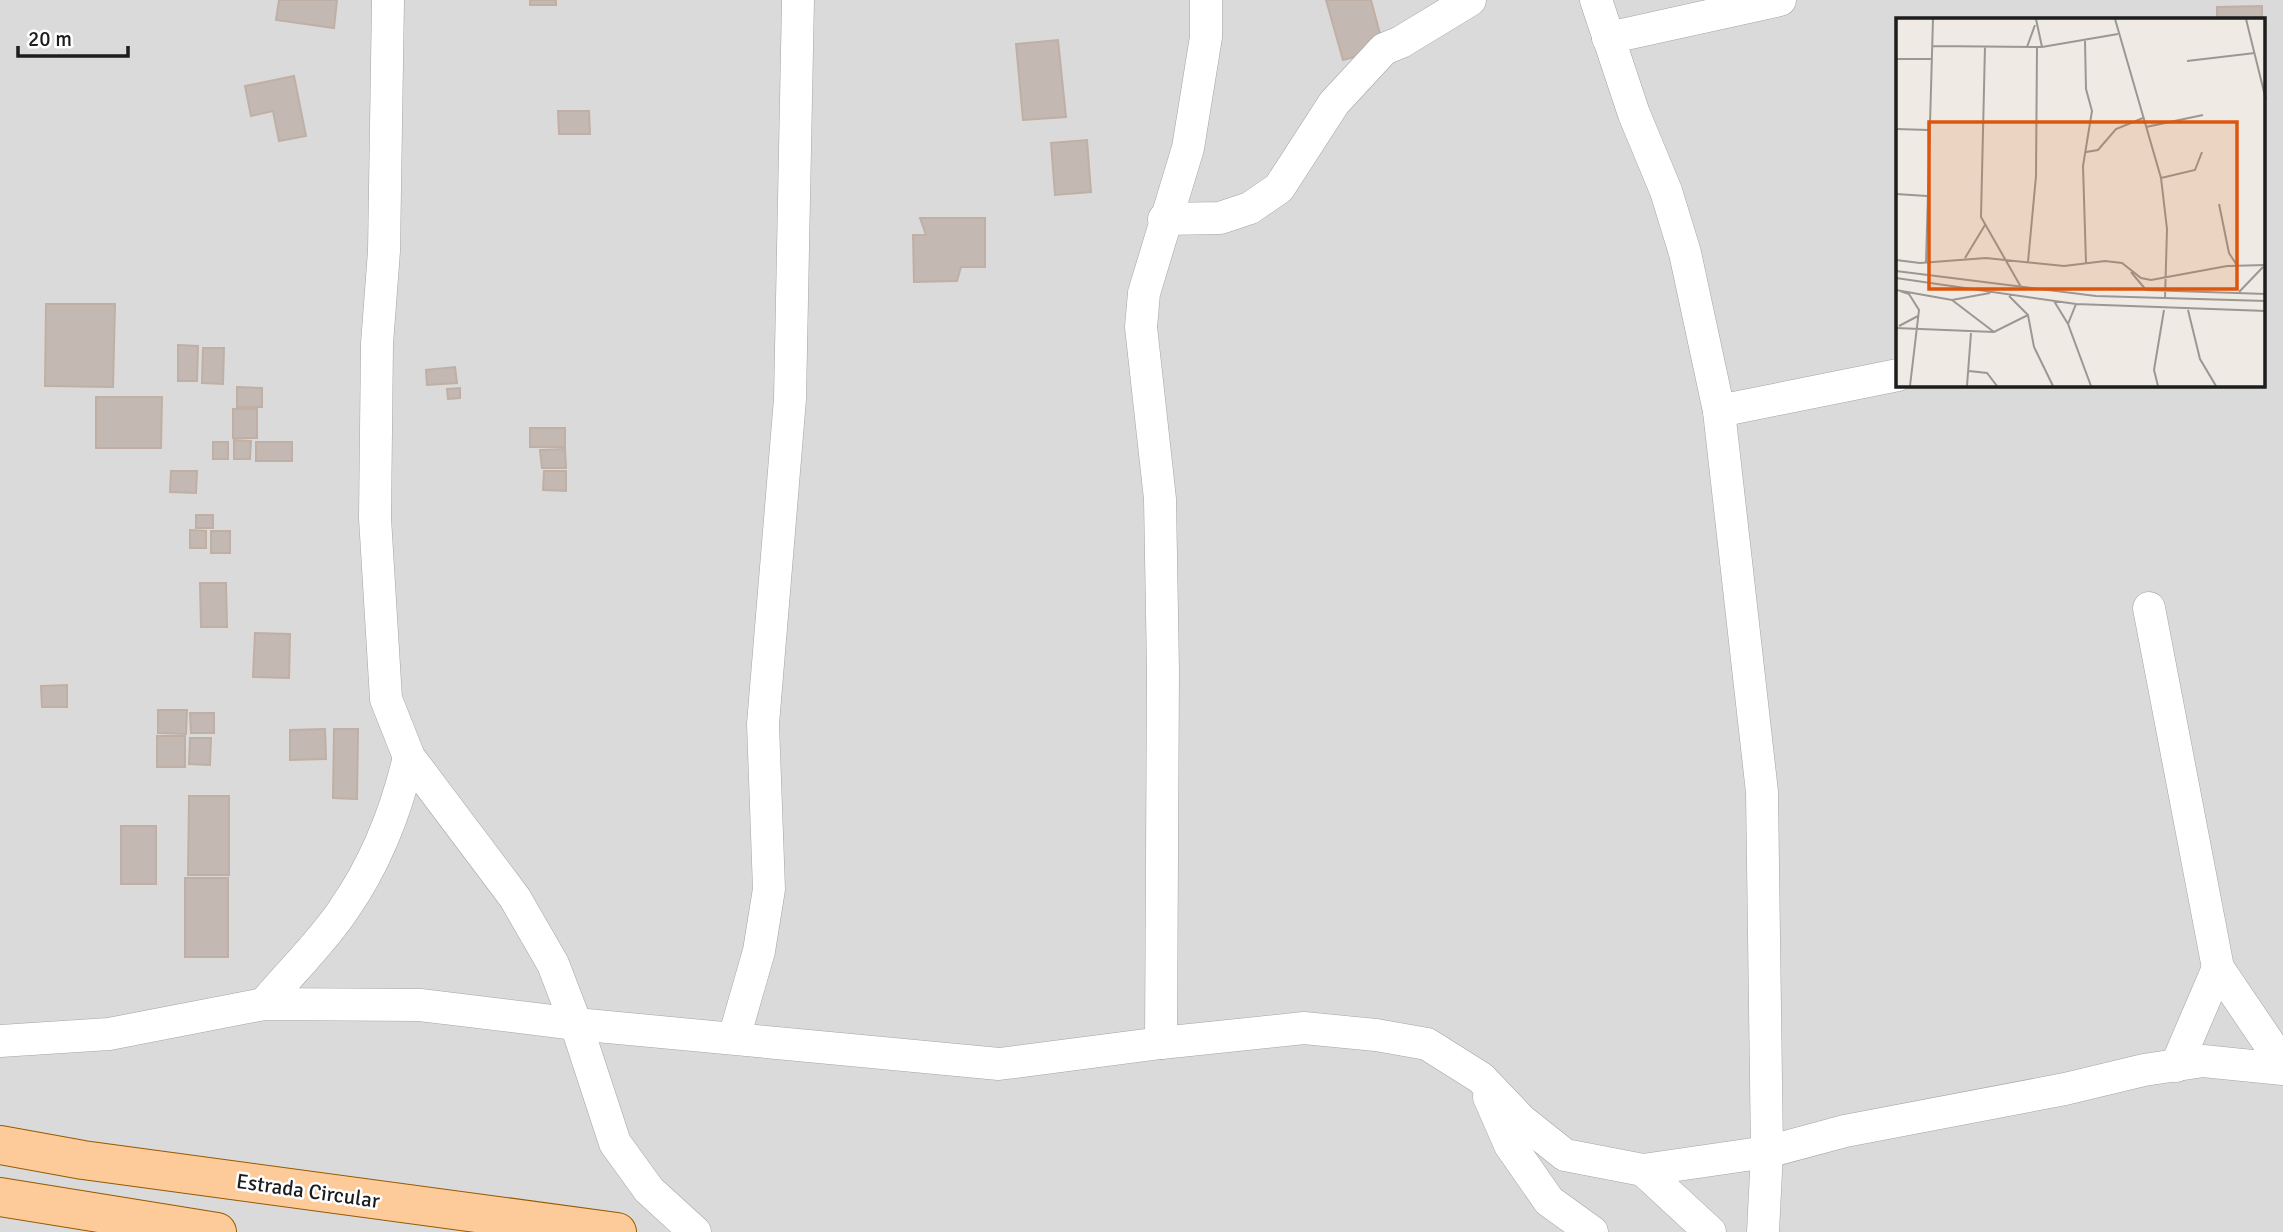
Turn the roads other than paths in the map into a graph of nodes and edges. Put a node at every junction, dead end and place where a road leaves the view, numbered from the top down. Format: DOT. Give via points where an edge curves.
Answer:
graph roads {
  1 [pos="388,0"];
  2 [pos="798,0"];
  3 [pos="1206,0"];
  4 [pos="1469,0"];
  5 [pos="1597,0"];
  6 [pos="1780,0"];
  7 [pos="1608,38"];
  8 [pos="1164,219"];
  9 [pos="1896,375"];
  10 [pos="1719,411"];
  11 [pos="2148,608"];
  12 [pos="409,757"];
  13 [pos="2218,968"];
  14 [pos="264,1004"];
  15 [pos="576,1024"];
  16 [pos="734,1038"];
  17 [pos="0,1041"];
  18 [pos="1161,1043"];
  19 [pos="2176,1066"];
  20 [pos="2283,1066"];
  21 [pos="1481,1078"];
  22 [pos="0,1145"];
  23 [pos="1767,1152"];
  24 [pos="1643,1170"];
  25 [pos="0,1197"];
  26 [pos="217,1232"];
  27 [pos="617,1232"];
  28 [pos="695,1232"];
  29 [pos="1592,1232"];
  30 [pos="1710,1232"];
  31 [pos="1763,1232"];
  1 -- 12 [label="street" via="375,517 386,699"];
  2 -- 16 [label="street" via="790,399 763,724 769,889 759,951"];
  3 -- 8 [label="street" via="1206,37 1188,148"];
  4 -- 8 [label="street" via="1384,50 1334,103 1279,188 1250,208 1220,218"];
  5 -- 7 [label="street"];
  6 -- 7 [label="street"];
  7 -- 10 [label="street" via="1685,253"];
  8 -- 18 [label="street" via="1144,293 1141,327 1160,499"];
  9 -- 10 [label="street"];
  10 -- 23 [label="street" via="1762,792"];
  11 -- 13 [label="street"];
  12 -- 14 [label="street" via="399,801 383,839 344,911"];
  12 -- 15 [label="street" via="515,898 552,964"];
  13 -- 19 [label="street"];
  13 -- 20 [label="street"];
  14 -- 15 [label="street" via="420,1005"];
  14 -- 17 [label="street" via="108,1034"];
  15 -- 16 [label="street"];
  15 -- 28 [label="street" via="615,1143 649,1190"];
  16 -- 18 [label="street" via="999,1065"];
  18 -- 21 [label="street" via="1304,1028 1376,1035 1427,1044"];
  19 -- 20 [label="street" via="2203,1061"];
  19 -- 23 [label="street" via="1845,1130"];
  21 -- 24 [label="street" via="1521,1120 1565,1156"];
  21 -- 29 [label="street" via="1510,1144 1549,1201"];
  22 -- 27 [label="main road, Estrada Circular"];
  23 -- 24 [label="street"];
  23 -- 31 [label="street"];
  24 -- 30 [label="street"];
  25 -- 26 [label="main road"];
}
